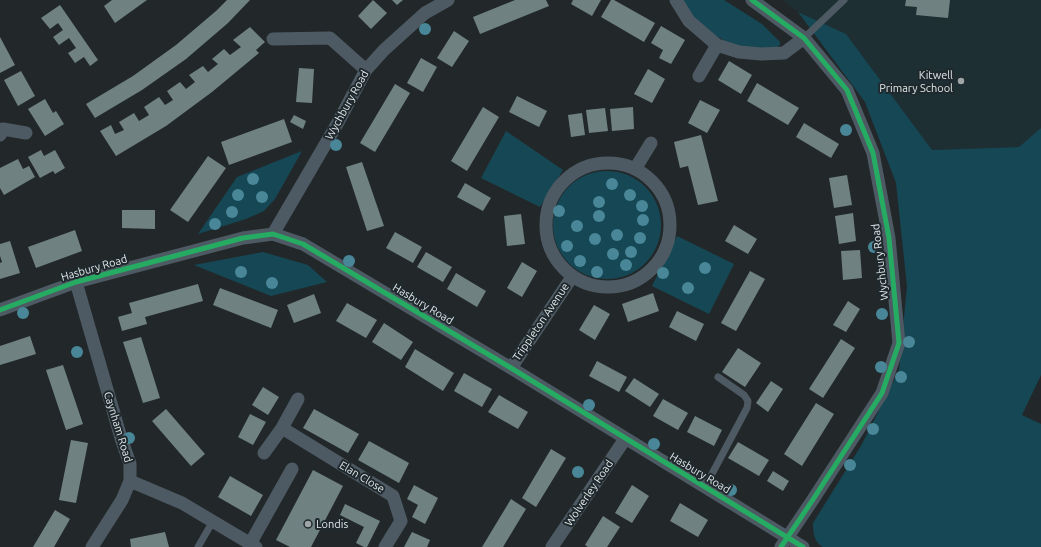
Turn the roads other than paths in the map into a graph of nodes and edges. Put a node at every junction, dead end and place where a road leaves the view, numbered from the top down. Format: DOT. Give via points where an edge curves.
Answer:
graph roads {
  1 [pos="448,0"];
  2 [pos="676,0"];
  3 [pos="752,0"];
  4 [pos="844,0"];
  5 [pos="804,38"];
  6 [pos="273,39"];
  7 [pos="716,45"];
  8 [pos="366,70"];
  9 [pos="699,76"];
  10 [pos="1,129"];
  11 [pos="26,133"];
  12 [pos="651,143"];
  13 [pos="635,169"];
  14 [pos="273,234"];
  15 [pos="572,277"];
  16 [pos="76,282"];
  17 [pos="0,310"];
  18 [pos="511,368"];
  19 [pos="718,377"];
  20 [pos="298,399"];
  21 [pos="282,428"];
  22 [pos="626,439"];
  23 [pos="264,453"];
  24 [pos="292,469"];
  25 [pos="130,481"];
  26 [pos="705,487"];
  27 [pos="213,521"];
  28 [pos="783,542"];
  29 [pos="253,545"];
  30 [pos="92,547"];
  31 [pos="198,547"];
  32 [pos="385,547"];
  33 [pos="552,547"];
  34 [pos="803,547"];
  1 -- 8 [label="street, Wychbury Road" via="425,13"];
  2 -- 7 [label="street" via="689,22"];
  3 -- 5 [label="street, Wychbury Road"];
  4 -- 5 [label="lane"];
  5 -- 7 [label="street" via="784,53 739,52"];
  5 -- 28 [label="street, Wychbury Road" via="847,90 873,153 889,238 899,343 882,393"];
  6 -- 8 [label="street" via="330,38"];
  7 -- 9 [label="street"];
  8 -- 14 [label="street, Wychbury Road"];
  10 -- 11 [label="street"];
  12 -- 13 [label="street"];
  13 -- 15 [label="street, Trippleton Avenue" via="615,163 594,164 575,172 560,185 549,203 545,223 548,244 557,262"];
  13 -- 15 [label="street, Trippleton Avenue" via="652,180 664,197 670,217 670,238 662,257 649,273 631,284 611,288 590,285"];
  14 -- 16 [label="street, Hasbury Road" via="243,238"];
  14 -- 18 [label="street, Hasbury Road" via="303,244"];
  15 -- 18 [label="street, Trippleton Avenue"];
  16 -- 17 [label="street, Hasbury Road"];
  16 -- 25 [label="street, Caynham Road" via="130,464"];
  18 -- 22 [label="street, Hasbury Road"];
  19 -- 26 [label="lane" via="744,395 748,401 748,408"];
  20 -- 21 [label="street"];
  21 -- 23 [label="street"];
  21 -- 32 [label="street, Elan Close" via="393,496 401,521"];
  22 -- 26 [label="street, Hasbury Road"];
  22 -- 33 [label="street, Wolverley Road"];
  24 -- 29 [label="street"];
  25 -- 27 [label="street" via="182,503"];
  25 -- 30 [label="street" via="122,500"];
  26 -- 28 [label="street, Hasbury Road"];
  27 -- 29 [label="street"];
  27 -- 31 [label="lane"];
  28 -- 34 [label="street, Hasbury Road"];
}
